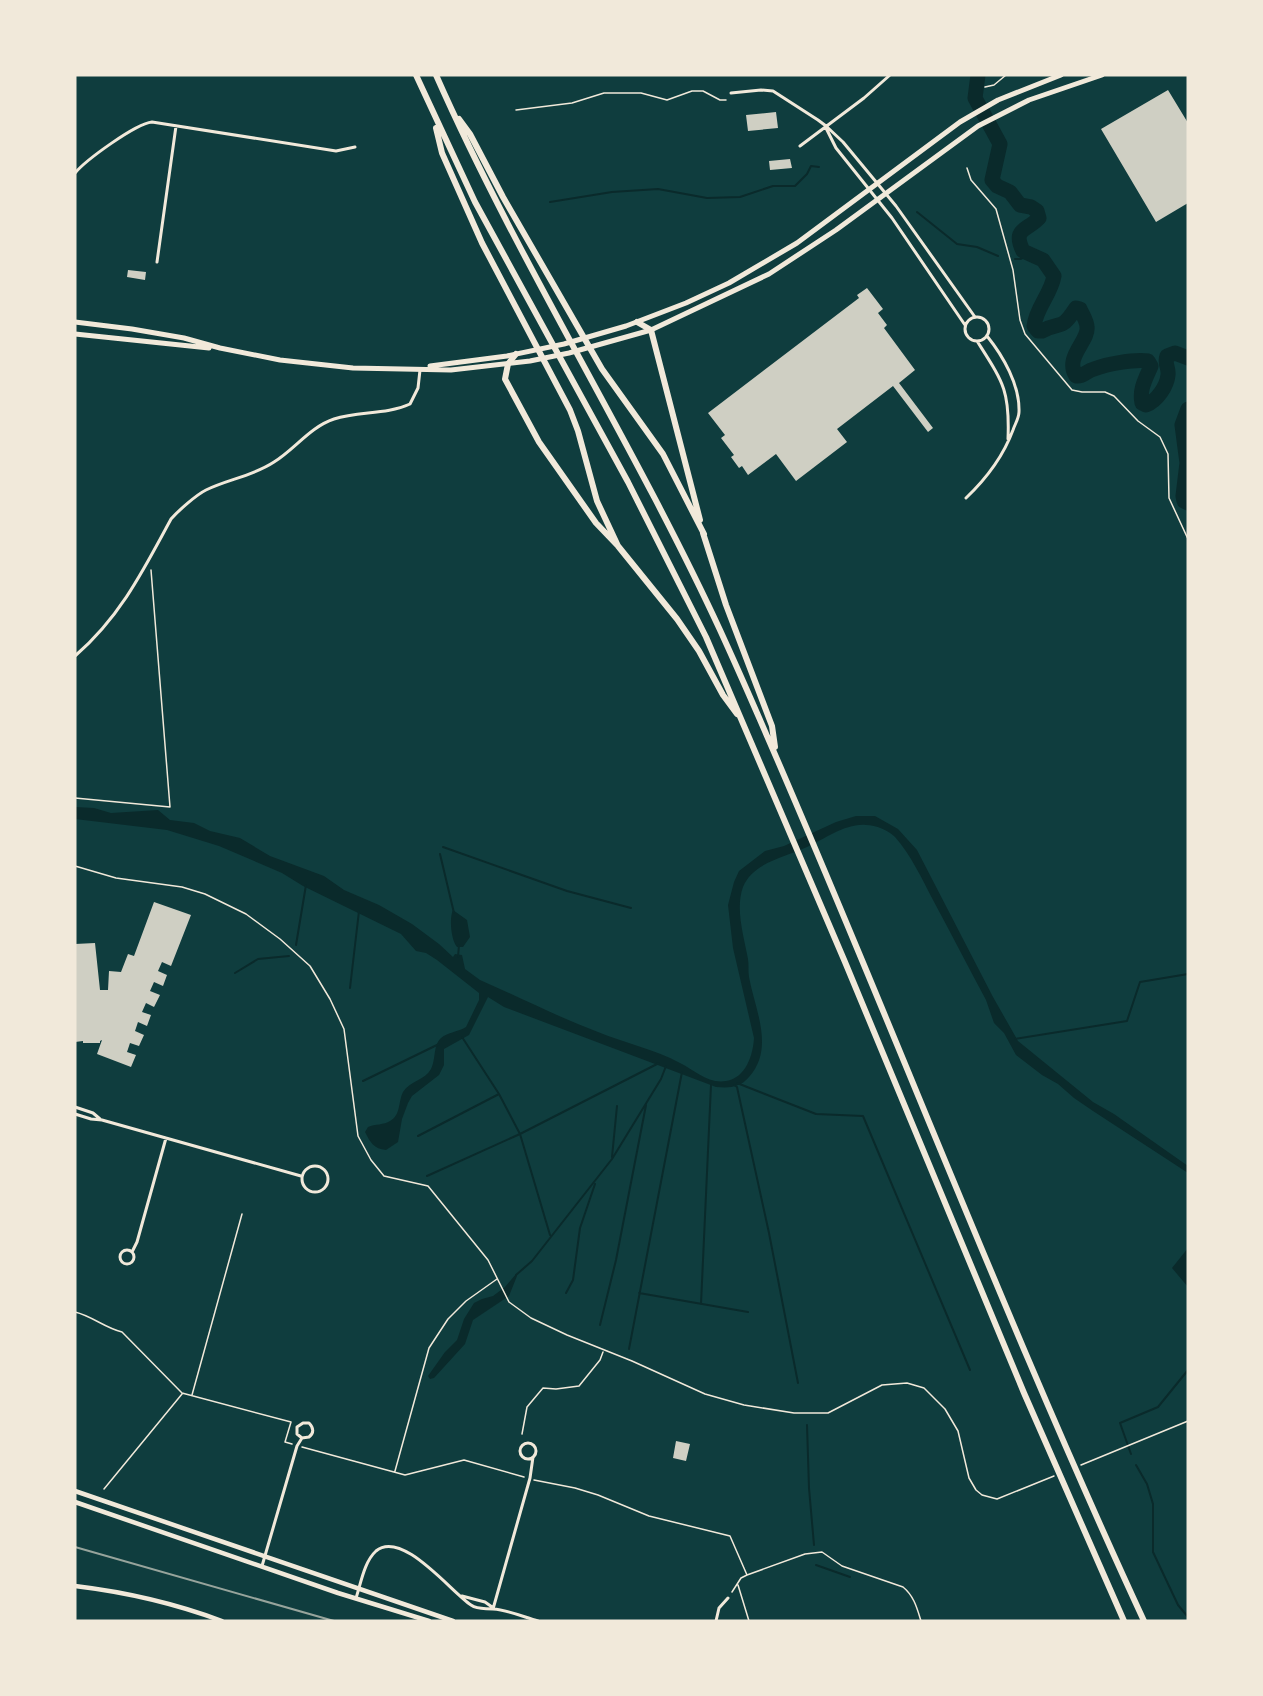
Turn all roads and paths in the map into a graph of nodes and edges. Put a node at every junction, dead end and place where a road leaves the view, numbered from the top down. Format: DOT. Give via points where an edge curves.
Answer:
graph roads {
  1 [pos="416,75"];
  2 [pos="436,75"];
  3 [pos="890,75"];
  4 [pos="1006,75"];
  5 [pos="1061,75"];
  6 [pos="1102,75"];
  7 [pos="985,87"];
  8 [pos="731,93"];
  9 [pos="726,100"];
  10 [pos="450,106"];
  11 [pos="516,110"];
  12 [pos="434,116"];
  13 [pos="176,126"];
  14 [pos="826,126"];
  15 [pos="800,146"];
  16 [pos="355,147"];
  17 [pos="967,168"];
  18 [pos="76,171"];
  19 [pos="877,184"];
  20 [pos="869,191"];
  21 [pos="886,194"];
  22 [pos="877,200"];
  23 [pos="157,262"];
  24 [pos="975,317"];
  25 [pos="75,322"];
  26 [pos="637,322"];
  27 [pos="965,325"];
  28 [pos="651,330"];
  29 [pos="75,334"];
  30 [pos="987,336"];
  31 [pos="977,341"];
  32 [pos="220,348"];
  33 [pos="516,354"];
  34 [pos="508,364"];
  35 [pos="420,369"];
  36 [pos="1008,444"];
  37 [pos="966,498"];
  38 [pos="704,534"];
  39 [pos="1188,539"];
  40 [pos="618,546"];
  41 [pos="151,570"];
  42 [pos="75,656"];
  43 [pos="744,722"];
  44 [pos="777,757"];
  45 [pos="75,798"];
  46 [pos="75,866"];
  47 [pos="75,1107"];
  48 [pos="75,1114"];
  49 [pos="102,1120"];
  50 [pos="166,1138"];
  51 [pos="301,1176"];
  52 [pos="242,1214"];
  53 [pos="132,1252"];
  54 [pos="498,1278"];
  55 [pos="75,1312"];
  56 [pos="604,1350"];
  57 [pos="182,1394"];
  58 [pos="192,1396"];
  59 [pos="1188,1421"];
  60 [pos="522,1434"];
  61 [pos="302,1438"];
  62 [pos="1144,1439"];
  63 [pos="297,1446"];
  64 [pos="533,1456"];
  65 [pos="394,1472"];
  66 [pos="530,1478"];
  67 [pos="104,1489"];
  68 [pos="75,1491"];
  69 [pos="1016,1491"];
  70 [pos="75,1502"];
  71 [pos="265,1555"];
  72 [pos="262,1566"];
  73 [pos="747,1575"];
  74 [pos="737,1584"];
  75 [pos="75,1586"];
  76 [pos="359,1588"];
  77 [pos="461,1595"];
  78 [pos="356,1598"];
  79 [pos="728,1598"];
  80 [pos="493,1609"];
  81 [pos="222,1621"];
  82 [pos="429,1621"];
  83 [pos="453,1621"];
  84 [pos="538,1621"];
  85 [pos="716,1621"];
  86 [pos="749,1621"];
  87 [pos="921,1621"];
  88 [pos="1124,1621"];
  89 [pos="1144,1621"];
  1 -- 12 [label="highway"];
  2 -- 10 [label="highway"];
  3 -- 14 [label="street"];
  4 -- 7 [label="path"];
  5 -- 19 [label="main road" via="998,100 972,115"];
  6 -- 21 [label="main road" via="1029,100 978,126"];
  8 -- 14 [label="street" via="773,91"];
  9 -- 11 [label="path" via="703,91 667,100 641,93 604,93 572,103"];
  10 -- 38 [label="highway" via="470,134 602,369 663,454"];
  10 -- 44 [label="highway" via="520,248 681,550"];
  12 -- 40 [label="highway" via="442,153 482,243 570,410 597,501"];
  12 -- 43 [label="highway" via="516,280 668,560"];
  13 -- 16 [label="street" via="336,151"];
  13 -- 18 [label="street" via="152,122 138,126"];
  13 -- 23 [label="street"];
  14 -- 15 [label="street"];
  14 -- 19 [label="street"];
  14 -- 20 [label="street" via="836,148"];
  17 -- 39 [label="path" via="971,180 996,208 1025,334 1068,386 1077,392 1114,396 1160,438 1168,454 1169,498"];
  19 -- 20 [label="main road"];
  19 -- 21 [label="street"];
  20 -- 22 [label="street"];
  20 -- 26 [label="main road" via="763,264 686,303"];
  21 -- 22 [label="main road"];
  21 -- 24 [label="street"];
  22 -- 27 [label="street"];
  22 -- 28 [label="main road" via="769,274"];
  24 -- 27 [label="street"];
  24 -- 30 [label="street" via="988,322"];
  25 -- 32 [label="main road" via="184,338"];
  26 -- 28 [label="highway"];
  26 -- 33 [label="main road"];
  27 -- 31 [label="street" via="967,337"];
  28 -- 34 [label="main road"];
  28 -- 38 [label="highway"];
  29 -- 32 [label="main road"];
  30 -- 31 [label="street"];
  30 -- 36 [label="street" via="1008,370 1018,402 1019,414"];
  31 -- 36 [label="street" via="1004,384"];
  32 -- 35 [label="main road" via="317,365"];
  33 -- 34 [label="highway"];
  33 -- 35 [label="main road"];
  34 -- 35 [label="main road"];
  34 -- 40 [label="highway" via="505,380 539,442 596,523"];
  35 -- 42 [label="street" via="418,388 410,404 392,411 333,419 264,468 200,494 171,519 111,621"];
  36 -- 37 [label="street" via="987,476"];
  38 -- 44 [label="highway" via="772,726"];
  40 -- 43 [label="highway" via="677,619"];
  41 -- 45 [label="path" via="170,807"];
  43 -- 88 [label="highway" via="1024,1393"];
  44 -- 89 [label="highway" via="1040,1384"];
  46 -- 54 [label="path" via="116,878 205,894 246,914 310,966 344,1029 353,1107 361,1144 370,1160 384,1176 428,1186"];
  47 -- 49 [label="street"];
  48 -- 49 [label="street"];
  49 -- 50 [label="street"];
  50 -- 51 [label="street"];
  50 -- 53 [label="street"];
  51 -- 51 [label="street" via="304,1187 314,1192 321,1191 328,1182 325,1171 316,1166"];
  52 -- 58 [label="path"];
  53 -- 53 [label="street" via="122,1252 122,1261 132,1263"];
  54 -- 56 [label="path" via="509,1302 531,1318"];
  54 -- 65 [label="path" via="448,1319 429,1348"];
  55 -- 57 [label="path" via="122,1332"];
  56 -- 60 [label="path" via="579,1386 543,1388 527,1407"];
  56 -- 69 [label="path" via="705,1394 744,1406 794,1413 828,1413 882,1385 907,1383 924,1388 945,1409 958,1431 969,1478 976,1490 997,1499"];
  57 -- 58 [label="path"];
  57 -- 67 [label="path"];
  58 -- 63 [label="path" via="291,1422 285,1442"];
  59 -- 62 [label="path"];
  61 -- 61 [label="street" via="312,1434 309,1423 297,1427"];
  61 -- 63 [label="street"];
  63 -- 65 [label="path"];
  63 -- 71 [label="street"];
  64 -- 64 [label="street" via="534,1446 524,1444 522,1455"];
  64 -- 66 [label="street"];
  65 -- 66 [label="path" via="411,1474 464,1460"];
  66 -- 73 [label="path" via="590,1492 650,1516 730,1536"];
  66 -- 80 [label="street"];
  68 -- 71 [label="main road"];
  70 -- 72 [label="main road"];
  71 -- 72 [label="street"];
  71 -- 76 [label="main road"];
  72 -- 78 [label="main road"];
  73 -- 74 [label="path"];
  73 -- 87 [label="path" via="822,1551 842,1566 903,1587 910,1592"];
  74 -- 79 [label="path"];
  74 -- 86 [label="path"];
  75 -- 81 [label="main road" via="152,1599"];
  76 -- 77 [label="street" via="367,1564 387,1546 414,1556"];
  76 -- 78 [label="street"];
  76 -- 83 [label="main road"];
  77 -- 80 [label="street" via="485,1602"];
  77 -- 80 [label="street" via="470,1605"];
  78 -- 82 [label="main road"];
  79 -- 85 [label="street" via="719,1608"];
  80 -- 84 [label="street"];
}
